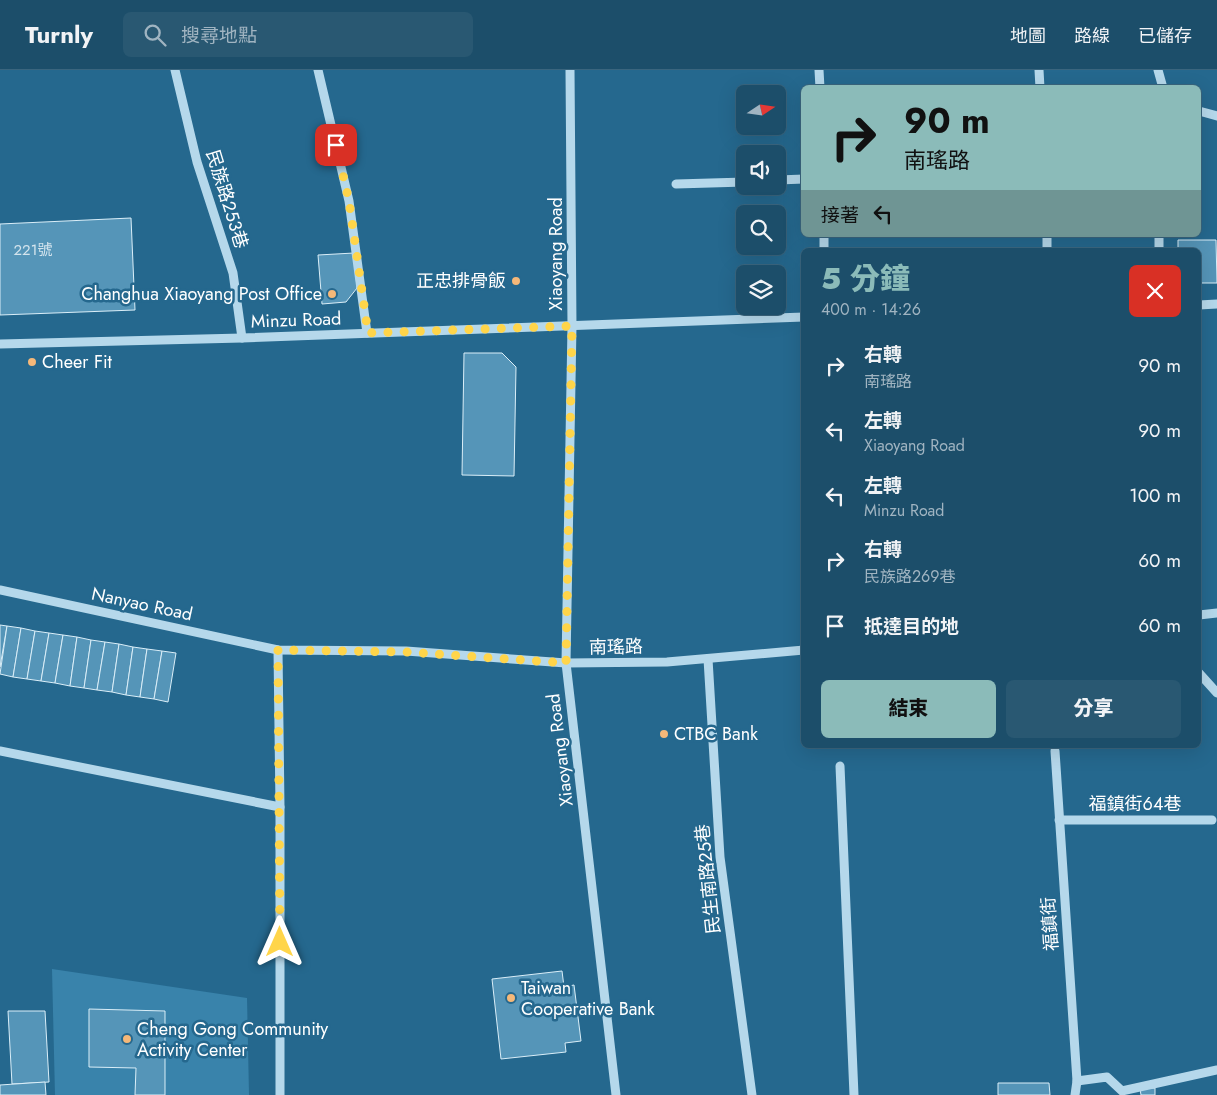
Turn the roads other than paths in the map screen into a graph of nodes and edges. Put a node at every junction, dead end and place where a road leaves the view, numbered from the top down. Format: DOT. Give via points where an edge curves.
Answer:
graph roads {
  1 [pos="175,70"];
  2 [pos="318,70"];
  3 [pos="570,70"];
  4 [pos="819,70"];
  5 [pos="1039,70"];
  6 [pos="1158,70"];
  7 [pos="820,85"];
  8 [pos="1040,85"];
  9 [pos="1161,85"];
  10 [pos="1201,112"];
  11 [pos="1217,116"];
  12 [pos="801,179"];
  13 [pos="786,180"];
  14 [pos="736,182"];
  15 [pos="676,184"];
  16 [pos="1217,304"];
  17 [pos="1201,305"];
  18 [pos="801,317"];
  19 [pos="572,326"];
  20 [pos="368,333"];
  21 [pos="242,338"];
  22 [pos="0,344"];
  23 [pos="0,590"];
  24 [pos="1217,613"];
  25 [pos="1201,615"];
  26 [pos="278,650"];
  27 [pos="801,650"];
  28 [pos="708,659"];
  29 [pos="566,663"];
  30 [pos="1201,675"];
  31 [pos="1217,693"];
  32 [pos="0,751"];
  33 [pos="1054,751"];
  34 [pos="840,766"];
  35 [pos="280,807"];
  36 [pos="1059,820"];
  37 [pos="1212,820"];
  38 [pos="1217,1070"];
  39 [pos="1077,1081"];
  40 [pos="280,1095"];
  41 [pos="616,1095"];
  42 [pos="752,1095"];
  43 [pos="854,1095"];
  44 [pos="1076,1095"];
  1 -- 21 [label="street, 民族路253巷" via="197,162 233,273"];
  2 -- 20 [label="street" via="349,201"];
  3 -- 19 [label="street, Xiaoyang Road"];
  4 -- 7 [label="street"];
  5 -- 8 [label="street"];
  6 -- 9 [label="street"];
  10 -- 11 [label="street"];
  12 -- 13 [label="street"];
  14 -- 15 [label="street"];
  16 -- 17 [label="street"];
  18 -- 19 [label="street, Minzu Road"];
  19 -- 20 [label="street, Minzu Road"];
  19 -- 29 [label="street, Xiaoyang Road"];
  20 -- 21 [label="street, Minzu Road"];
  21 -- 22 [label="street, Minzu Road"];
  23 -- 26 [label="street, Nanyao Road"];
  24 -- 25 [label="street"];
  26 -- 29 [label="street, 南瑤路" via="406,652"];
  26 -- 35 [label="street"];
  27 -- 28 [label="street, 南瑤路"];
  28 -- 29 [label="street, 南瑤路"];
  28 -- 42 [label="street, 民生南路25巷" via="720,857"];
  29 -- 41 [label="street, Xiaoyang Road"];
  30 -- 31 [label="street"];
  32 -- 35 [label="street"];
  33 -- 36 [label="street, 福鎮街"];
  34 -- 43 [label="street"];
  35 -- 40 [label="street"];
  36 -- 37 [label="street, 福鎮街64巷"];
  36 -- 39 [label="street, 福鎮街"];
  38 -- 39 [label="street" via="1122,1091 1107,1077"];
  39 -- 44 [label="street, 福鎮街"];
}
